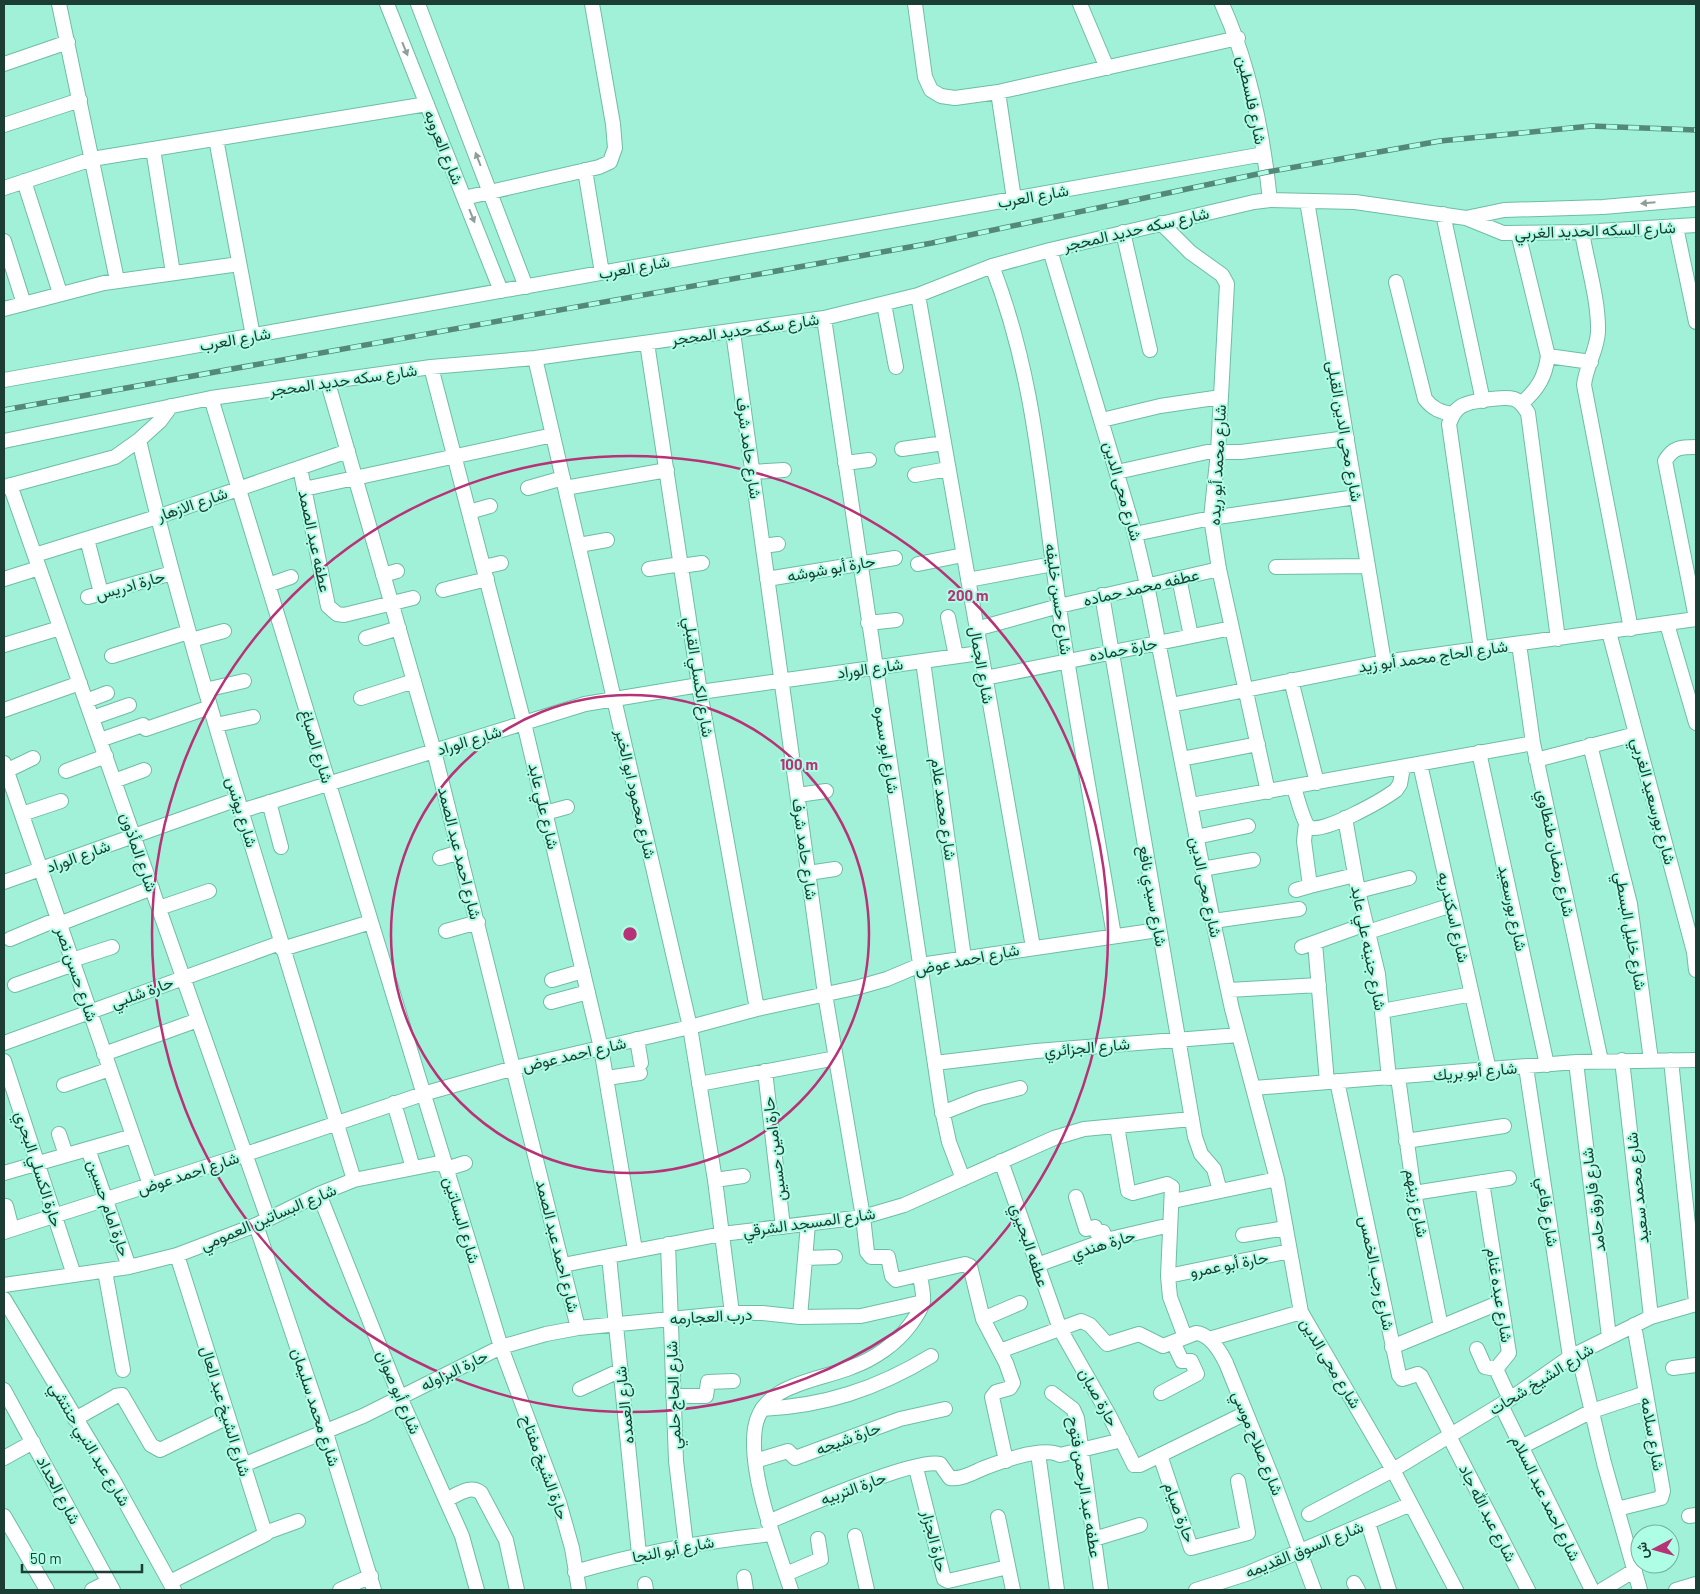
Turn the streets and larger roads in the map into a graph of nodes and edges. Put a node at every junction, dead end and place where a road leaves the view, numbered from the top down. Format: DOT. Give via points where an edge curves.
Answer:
graph roads {
  1 [pos="59,4"];
  2 [pos="387,4"];
  3 [pos="418,4"];
  4 [pos="592,4"];
  5 [pos="915,4"];
  6 [pos="1080,4"];
  7 [pos="1222,4"];
  8 [pos="1238,38"];
  9 [pos="68,42"];
  10 [pos="4,64"];
  11 [pos="1107,68"];
  12 [pos="998,92"];
  13 [pos="80,100"];
  14 [pos="427,104"];
  15 [pos="4,126"];
  16 [pos="216,139"];
  17 [pos="152,149"];
  18 [pos="1264,154"];
  19 [pos="92,160"];
  20 [pos="585,170"];
  21 [pos="24,182"];
  22 [pos="4,188"];
  23 [pos="491,192"];
  24 [pos="464,198"];
  25 [pos="1014,199"];
  26 [pos="1696,199"];
  27 [pos="1270,200"];
  28 [pos="1307,201"];
  29 [pos="1443,214"];
  30 [pos="1466,218"];
  31 [pos="1161,223"];
  32 [pos="1696,225"];
  33 [pos="1676,227"];
  34 [pos="1123,232"];
  35 [pos="1582,232"];
  36 [pos="1518,233"];
  37 [pos="4,241"];
  38 [pos="1050,250"];
  39 [pos="240,264"];
  40 [pos="992,266"];
  41 [pos="173,273"];
  42 [pos="602,273"];
  43 [pos="117,280"];
  44 [pos="1396,282"];
  45 [pos="526,287"];
  46 [pos="501,291"];
  47 [pos="60,294"];
  48 [pos="918,295"];
  49 [pos="24,304"];
  50 [pos="884,304"];
  51 [pos="4,309"];
  52 [pos="824,318"];
  53 [pos="1696,322"];
  54 [pos="733,332"];
  55 [pos="253,336"];
  56 [pos="647,343"];
  57 [pos="1150,350"];
  58 [pos="1548,356"];
  59 [pos="535,358"];
  60 [pos="1591,362"];
  61 [pos="431,367"];
  62 [pos="896,367"];
  63 [pos="4,380"];
  64 [pos="328,383"];
  65 [pos="1221,397"];
  66 [pos="211,398"];
  67 [pos="1483,401"];
  68 [pos="1522,403"];
  69 [pos="171,406"];
  70 [pos="1453,414"];
  71 [pos="1102,420"];
  72 [pos="553,435"];
  73 [pos="1347,438"];
  74 [pos="139,440"];
  75 [pos="4,441"];
  76 [pos="944,442"];
  77 [pos="1696,447"];
  78 [pos="902,449"];
  79 [pos="348,451"];
  80 [pos="1218,452"];
  81 [pos="453,455"];
  82 [pos="869,460"];
  83 [pos="845,463"];
  84 [pos="300,468"];
  85 [pos="948,469"];
  86 [pos="667,470"];
  87 [pos="784,470"];
  88 [pos="752,472"];
  89 [pos="1117,472"];
  90 [pos="916,475"];
  91 [pos="355,476"];
  92 [pos="564,483"];
  93 [pos="7,486"];
  94 [pos="239,488"];
  95 [pos="528,488"];
  96 [pos="304,489"];
  97 [pos="1356,496"];
  98 [pos="490,506"];
  99 [pos="469,512"];
  100 [pos="156,517"];
  101 [pos="1212,518"];
  102 [pos="1135,534"];
  103 [pos="87,539"];
  104 [pos="607,540"];
  105 [pos="778,544"];
  106 [pos="579,545"];
  107 [pos="762,546"];
  108 [pos="963,556"];
  109 [pos="895,558"];
  110 [pos="37,561"];
  111 [pos="501,562"];
  112 [pos="702,563"];
  113 [pos="860,563"];
  114 [pos="918,564"];
  115 [pos="1053,564"];
  116 [pos="681,565"];
  117 [pos="1368,566"];
  118 [pos="1276,567"];
  119 [pos="649,569"];
  120 [pos="1219,569"];
  121 [pos="172,573"];
  122 [pos="485,573"];
  123 [pos="291,577"];
  124 [pos="1179,578"];
  125 [pos="4,579"];
  126 [pos="767,579"];
  127 [pos="968,580"];
  128 [pos="268,585"];
  129 [pos="1147,585"];
  130 [pos="443,590"];
  131 [pos="101,593"];
  132 [pos="1102,595"];
  133 [pos="88,597"];
  134 [pos="413,598"];
  135 [pos="392,603"];
  136 [pos="1059,606"];
  137 [pos="948,617"];
  138 [pos="1696,619"];
  139 [pos="896,620"];
  140 [pos="868,624"];
  141 [pos="1667,624"];
  142 [pos="60,628"];
  143 [pos="399,628"];
  144 [pos="1232,628"];
  145 [pos="976,629"];
  146 [pos="1631,629"];
  147 [pos="224,631"];
  148 [pos="1609,632"];
  149 [pos="189,636"];
  150 [pos="1191,636"];
  151 [pos="366,638"];
  152 [pos="1558,639"];
  153 [pos="1159,642"];
  154 [pos="1519,644"];
  155 [pos="4,645"];
  156 [pos="1481,649"];
  157 [pos="1112,651"];
  158 [pos="980,652"];
  159 [pos="112,656"];
  160 [pos="956,656"];
  161 [pos="1067,660"];
  162 [pos="923,661"];
  163 [pos="1384,662"];
  164 [pos="875,668"];
  165 [pos="985,678"];
  166 [pos="1291,680"];
  167 [pos="244,681"];
  168 [pos="414,681"];
  169 [pos="782,681"];
  170 [pos="80,683"];
  171 [pos="700,688"];
  172 [pos="205,690"];
  173 [pos="1246,690"];
  174 [pos="107,692"];
  175 [pos="1692,696"];
  176 [pos="361,698"];
  177 [pos="614,698"];
  178 [pos="86,701"];
  179 [pos="129,705"];
  180 [pos="1171,705"];
  181 [pos="210,707"];
  182 [pos="4,710"];
  183 [pos="253,717"];
  184 [pos="92,718"];
  185 [pos="524,723"];
  186 [pos="1696,723"];
  187 [pos="216,726"];
  188 [pos="1636,734"];
  189 [pos="100,740"];
  190 [pos="1532,743"];
  191 [pos="1258,744"];
  192 [pos="1590,746"];
  193 [pos="434,751"];
  194 [pos="1479,752"];
  195 [pos="106,756"];
  196 [pos="33,758"];
  197 [pos="1182,759"];
  198 [pos="1536,760"];
  199 [pos="1420,764"];
  200 [pos="1403,767"];
  201 [pos="5,769"];
  202 [pos="144,770"];
  203 [pos="66,771"];
  204 [pos="114,781"];
  205 [pos="329,783"];
  206 [pos="1317,783"];
  207 [pos="1294,788"];
  208 [pos="826,791"];
  209 [pos="1268,792"];
  210 [pos="798,795"];
  211 [pos="61,801"];
  212 [pos="268,802"];
  213 [pos="240,805"];
  214 [pos="1190,805"];
  215 [pos="567,807"];
  216 [pos="546,813"];
  217 [pos="22,814"];
  218 [pos="1345,818"];
  219 [pos="1306,823"];
  220 [pos="1248,826"];
  221 [pos="134,836"];
  222 [pos="1196,837"];
  223 [pos="281,847"];
  224 [pos="460,852"];
  225 [pos="440,858"];
  226 [pos="1253,860"];
  227 [pos="1202,868"];
  228 [pos="41,869"];
  229 [pos="835,869"];
  230 [pos="808,873"];
  231 [pos="1355,875"];
  232 [pos="1409,878"];
  233 [pos="4,882"];
  234 [pos="1310,886"];
  235 [pos="152,888"];
  236 [pos="1296,890"];
  237 [pos="209,891"];
  238 [pos="1358,891"];
  239 [pos="1452,905"];
  240 [pos="159,908"];
  241 [pos="1299,909"];
  242 [pos="1213,921"];
  243 [pos="59,922"];
  244 [pos="371,922"];
  245 [pos="478,922"];
  246 [pos="1367,928"];
  247 [pos="1158,930"];
  248 [pos="446,931"];
  249 [pos="1114,936"];
  250 [pos="10,939"];
  251 [pos="112,946"];
  252 [pos="281,946"];
  253 [pos="1032,947"];
  254 [pos="964,958"];
  255 [pos="73,962"];
  256 [pos="920,965"];
  257 [pos="1696,970"];
  258 [pos="583,971"];
  259 [pos="184,978"];
  260 [pos="552,980"];
  261 [pos="15,985"];
  262 [pos="1319,985"];
  263 [pos="1228,990"];
  264 [pos="588,992"];
  265 [pos="825,994"];
  266 [pos="1472,994"];
  267 [pos="551,1002"];
  268 [pos="757,1009"];
  269 [pos="90,1011"];
  270 [pos="1382,1011"];
  271 [pos="198,1020"];
  272 [pos="690,1028"];
  273 [pos="1239,1035"];
  274 [pos="637,1039"];
  275 [pos="1179,1041"];
  276 [pos="4,1042"];
  277 [pos="601,1048"];
  278 [pos="104,1054"];
  279 [pos="836,1058"];
  280 [pos="1622,1060"];
  281 [pos="1651,1060"];
  282 [pos="1671,1060"];
  283 [pos="1696,1060"];
  284 [pos="4,1061"];
  285 [pos="1601,1061"];
  286 [pos="1576,1062"];
  287 [pos="935,1063"];
  288 [pos="1547,1065"];
  289 [pos="1526,1067"];
  290 [pos="514,1068"];
  291 [pos="110,1069"];
  292 [pos="1489,1070"];
  293 [pos="765,1071"];
  294 [pos="607,1078"];
  295 [pos="1394,1078"];
  296 [pos="1332,1082"];
  297 [pos="699,1084"];
  298 [pos="64,1085"];
  299 [pos="1020,1088"];
  300 [pos="1254,1088"];
  301 [pos="423,1094"];
  302 [pos="394,1103"];
  303 [pos="942,1114"];
  304 [pos="1192,1120"];
  305 [pos="336,1122"];
  306 [pos="1117,1126"];
  307 [pos="1504,1126"];
  308 [pos="58,1134"];
  309 [pos="133,1136"];
  310 [pos="1406,1140"];
  311 [pos="88,1149"];
  312 [pos="246,1154"];
  313 [pos="66,1155"];
  314 [pos="1002,1161"];
  315 [pos="465,1163"];
  316 [pos="37,1164"];
  317 [pos="445,1165"];
  318 [pos="413,1168"];
  319 [pos="4,1173"];
  320 [pos="743,1176"];
  321 [pos="1509,1178"];
  322 [pos="963,1179"];
  323 [pos="1277,1179"];
  324 [pos="354,1180"];
  325 [pos="715,1180"];
  326 [pos="1482,1182"];
  327 [pos="150,1185"];
  328 [pos="1220,1191"];
  329 [pos="1414,1193"];
  330 [pos="319,1194"];
  331 [pos="1076,1197"];
  332 [pos="106,1200"];
  333 [pos="1173,1201"];
  334 [pos="6,1206"];
  335 [pos="54,1216"];
  336 [pos="863,1217"];
  337 [pos="262,1222"];
  338 [pos="808,1224"];
  339 [pos="1170,1226"];
  340 [pos="784,1227"];
  341 [pos="1286,1228"];
  342 [pos="8,1231"];
  343 [pos="722,1234"];
  344 [pos="1244,1235"];
  345 [pos="1106,1240"];
  346 [pos="668,1244"];
  347 [pos="635,1250"];
  348 [pos="1290,1251"];
  349 [pos="177,1255"];
  350 [pos="609,1256"];
  351 [pos="835,1257"];
  352 [pos="805,1258"];
  353 [pos="563,1265"];
  354 [pos="1037,1265"];
  355 [pos="129,1267"];
  356 [pos="106,1271"];
  357 [pos="920,1275"];
  358 [pos="74,1276"];
  359 [pos="1168,1276"];
  360 [pos="4,1285"];
  361 [pos="4,1299"];
  362 [pos="922,1302"];
  363 [pos="1502,1302"];
  364 [pos="1020,1303"];
  365 [pos="1696,1303"];
  366 [pos="1301,1312"];
  367 [pos="732,1313"];
  368 [pos="800,1317"];
  369 [pos="1651,1317"];
  370 [pos="670,1318"];
  371 [pos="983,1319"];
  372 [pos="616,1324"];
  373 [pos="1634,1325"];
  374 [pos="1441,1327"];
  375 [pos="578,1328"];
  376 [pos="1060,1329"];
  377 [pos="1609,1337"];
  378 [pos="1209,1339"];
  379 [pos="1179,1340"];
  380 [pos="501,1347"];
  381 [pos="1392,1347"];
  382 [pos="1477,1349"];
  383 [pos="1000,1352"];
  384 [pos="1574,1355"];
  385 [pos="930,1356"];
  386 [pos="1696,1365"];
  387 [pos="1673,1368"];
  388 [pos="1496,1369"];
  389 [pos="123,1370"];
  390 [pos="621,1370"];
  391 [pos="733,1381"];
  392 [pos="580,1389"];
  393 [pos="4,1390"];
  394 [pos="1646,1392"];
  395 [pos="1052,1393"];
  396 [pos="1161,1393"];
  397 [pos="673,1396"];
  398 [pos="400,1397"];
  399 [pos="1505,1402"];
  400 [pos="762,1409"];
  401 [pos="945,1409"];
  402 [pos="1592,1410"];
  403 [pos="1246,1413"];
  404 [pos="228,1417"];
  405 [pos="75,1419"];
  406 [pos="326,1433"];
  407 [pos="1450,1435"];
  408 [pos="1122,1440"];
  409 [pos="33,1442"];
  410 [pos="1521,1447"];
  411 [pos="1082,1450"];
  412 [pos="1038,1453"];
  413 [pos="1160,1456"];
  414 [pos="4,1458"];
  415 [pos="1006,1460"];
  416 [pos="755,1461"];
  417 [pos="243,1465"];
  418 [pos="916,1468"];
  419 [pos="1393,1470"];
  420 [pos="1238,1481"];
  421 [pos="446,1500"];
  422 [pos="1410,1504"];
  423 [pos="1617,1508"];
  424 [pos="1309,1514"];
  425 [pos="4,1516"];
  426 [pos="998,1517"];
  427 [pos="298,1521"];
  428 [pos="1368,1523"];
  429 [pos="1140,1526"];
  430 [pos="770,1528"];
  431 [pos="266,1534"];
  432 [pos="855,1536"];
  433 [pos="818,1539"];
  434 [pos="1094,1539"];
  435 [pos="686,1545"];
  436 [pos="1300,1551"];
  437 [pos="1630,1553"];
  438 [pos="639,1554"];
  439 [pos="1008,1567"];
  440 [pos="575,1572"];
  441 [pos="1630,1573"];
  442 [pos="786,1574"];
  443 [pos="1636,1574"];
  444 [pos="371,1576"];
  445 [pos="1696,1584"];
  446 [pos="111,1586"];
  447 [pos="172,1586"];
  448 [pos="47,1590"];
  449 [pos="92,1590"];
  450 [pos="340,1590"];
  451 [pos="374,1590"];
  452 [pos="477,1590"];
  453 [pos="516,1590"];
  454 [pos="579,1590"];
  455 [pos="791,1590"];
  456 [pos="867,1590"];
  457 [pos="1013,1590"];
  458 [pos="1057,1590"];
  459 [pos="1100,1590"];
  460 [pos="1196,1590"];
  461 [pos="1314,1590"];
  462 [pos="1389,1590"];
  463 [pos="1456,1590"];
  464 [pos="1528,1590"];
  465 [pos="1592,1590"];
  466 [pos="1602,1590"];
  467 [pos="1640,1590"];
  468 [pos="1676,1590"];
  1 -- 9 [label="street"];
  2 -- 14 [label="street, شارع العروبه, one-way"];
  23 -- 3 [label="street, شارع العروبه, one-way"];
  4 -- 20 [label="street" via="615,148 610,162"];
  5 -- 12 [label="street" via="925,77 931,90 941,96 955,98"];
  6 -- 11 [label="street"];
  7 -- 8 [label="street, شارع فلسطين"];
  8 -- 11 [label="street"];
  8 -- 18 [label="street, شارع فلسطين"];
  9 -- 10 [label="street"];
  9 -- 13 [label="street"];
  11 -- 12 [label="street"];
  12 -- 25 [label="street"];
  13 -- 15 [label="street"];
  13 -- 19 [label="street"];
  14 -- 16 [label="street"];
  14 -- 24 [label="street, شارع العروبه"];
  16 -- 17 [label="street"];
  16 -- 39 [label="street"];
  17 -- 19 [label="street"];
  17 -- 41 [label="street"];
  18 -- 25 [label="street, شارع العرب"];
  18 -- 27 [label="street, شارع فلسطين"];
  19 -- 21 [label="street"];
  19 -- 43 [label="street"];
  20 -- 23 [label="street"];
  20 -- 42 [label="street"];
  21 -- 22 [label="street"];
  21 -- 47 [label="street"];
  23 -- 24 [label="street"];
  23 -- 45 [label="street, شارع العروبه"];
  24 -- 46 [label="street, شارع العروبه, one-way"];
  25 -- 42 [label="street, شارع العرب"];
  26 -- 30 [label="street, شارع السكه الحديد الغربي, one-way" via="1603,207 1504,210"];
  27 -- 28 [label="street, شارع سكه حديد المحجر"];
  27 -- 31 [label="street, شارع سكه حديد المحجر"];
  28 -- 29 [label="street, شارع السكه الحديد الغربي" via="1356,202"];
  28 -- 73 [label="street, شارع محى الدين القبلى"];
  29 -- 30 [label="street, شارع السكه الحديد الغربي"];
  29 -- 67 [label="street"];
  30 -- 36 [label="street, شارع السكه الحديد الغربي" via="1503,233"];
  31 -- 34 [label="street, شارع سكه حديد المحجر"];
  31 -- 65 [label="street, شارع محمد أبو ريده" via="1185,248 1222,275 1227,284"];
  32 -- 33 [label="street, شارع السكه الحديد الغربي"];
  33 -- 35 [label="street, شارع السكه الحديد الغربي"];
  33 -- 53 [label="street"];
  34 -- 38 [label="street, شارع سكه حديد المحجر"];
  34 -- 57 [label="street"];
  35 -- 36 [label="street, شارع السكه الحديد الغربي"];
  35 -- 60 [label="street" via="1598,320"];
  36 -- 58 [label="street"];
  37 -- 49 [label="street"];
  38 -- 40 [label="street, شارع سكه حديد المحجر"];
  38 -- 71 [label="street, شارع محى الدين"];
  39 -- 41 [label="street"];
  39 -- 55 [label="street"];
  40 -- 48 [label="street, شارع سكه حديد المحجر"];
  40 -- 115 [label="street, شارع حسن خليفه" via="1008,306 1026,380"];
  41 -- 43 [label="street"];
  42 -- 45 [label="street, شارع العرب"];
  43 -- 47 [label="street"];
  44 -- 70 [label="street" via="1425,399 1442,413"];
  45 -- 46 [label="street, شارع العرب"];
  46 -- 55 [label="street, شارع العرب"];
  47 -- 49 [label="street"];
  48 -- 50 [label="street, شارع سكه حديد المحجر"];
  48 -- 76 [label="street, شارع الجمال"];
  49 -- 51 [label="street"];
  50 -- 52 [label="street, شارع سكه حديد المحجر"];
  50 -- 62 [label="street"];
  52 -- 54 [label="street, شارع سكه حديد المحجر"];
  52 -- 83 [label="street, شارع ابو سمره"];
  54 -- 56 [label="street, شارع سكه حديد المحجر"];
  54 -- 88 [label="street, شارع حامد شرف"];
  55 -- 63 [label="street, شارع العرب"];
  56 -- 59 [label="street, شارع سكه حديد المحجر"];
  56 -- 86 [label="street, شارع الكسلي القبلي"];
  58 -- 60 [label="street"];
  58 -- 68 [label="street" via="1541,383"];
  59 -- 61 [label="street, شارع سكه حديد المحجر"];
  59 -- 72 [label="street, شارع محمود ابو الخير"];
  60 -- 146 [label="street" via="1584,385"];
  61 -- 64 [label="street, شارع سكه حديد المحجر"];
  61 -- 81 [label="street, شارع علي عابد"];
  64 -- 66 [label="street, شارع سكه حديد المحجر"];
  64 -- 79 [label="street, شارع احمد عبد الصمد"];
  65 -- 71 [label="street" via="1160,406"];
  65 -- 80 [label="street, شارع محمد أبو ريده"];
  66 -- 69 [label="street, شارع سكه حديد المحجر"];
  66 -- 94 [label="street, شارع الصباغ"];
  67 -- 68 [label="street" via="1503,398"];
  67 -- 70 [label="street" via="1461,406"];
  68 -- 152 [label="street" via="1528,413"];
  69 -- 74 [label="street" via="160,422"];
  69 -- 75 [label="street, شارع سكه حديد المحجر"];
  70 -- 156 [label="street" via="1450,434"];
  71 -- 89 [label="street, شارع محى الدين"];
  72 -- 81 [label="street"];
  72 -- 92 [label="street, شارع محمود ابو الخير"];
  73 -- 80 [label="street"];
  73 -- 97 [label="street, شارع محى الدين القبلى"];
  74 -- 93 [label="street" via="115,457"];
  74 -- 100 [label="street, شارع يونس"];
  76 -- 78 [label="street"];
  76 -- 85 [label="street, شارع الجمال"];
  77 -- 138 [label="street" via="1680,447 1670,452 1665,461"];
  79 -- 84 [label="street, شارع الازهار"];
  79 -- 91 [label="street, شارع احمد عبد الصمد"];
  80 -- 89 [label="street"];
  80 -- 101 [label="street, شارع محمد أبو ريده"];
  81 -- 91 [label="street"];
  81 -- 99 [label="street, شارع علي عابد"];
  82 -- 83 [label="street"];
  83 -- 113 [label="street, شارع ابو سمره"];
  84 -- 94 [label="street, شارع الازهار"];
  84 -- 96 [label="street, عطفه عبد الصمد"];
  85 -- 90 [label="street"];
  85 -- 108 [label="street, شارع الجمال"];
  86 -- 92 [label="street"];
  86 -- 116 [label="street, شارع الكسلي القبلي"];
  87 -- 88 [label="street"];
  88 -- 107 [label="street, شارع حامد شرف"];
  89 -- 102 [label="street, شارع محى الدين"];
  91 -- 96 [label="street"];
  91 -- 135 [label="street, شارع احمد عبد الصمد" via="390,573"];
  92 -- 95 [label="street"];
  92 -- 106 [label="street, شارع محمود ابو الخير"];
  93 -- 110 [label="street, شارع المأذون"];
  94 -- 100 [label="street, شارع الازهار"];
  94 -- 128 [label="street, شارع الصباغ"];
  96 -- 135 [label="street, عطفه عبد الصمد" via="331,610 344,615"];
  97 -- 101 [label="street"];
  97 -- 117 [label="street, شارع محى الدين القبلى"];
  98 -- 99 [label="street"];
  99 -- 122 [label="street, شارع علي عابد"];
  100 -- 103 [label="street, شارع الازهار"];
  100 -- 121 [label="street, شارع يونس"];
  101 -- 102 [label="street"];
  101 -- 120 [label="street, شارع محمد أبو ريده"];
  102 -- 129 [label="street, شارع محى الدين"];
  103 -- 110 [label="street, شارع الازهار"];
  103 -- 131 [label="street"];
  104 -- 106 [label="street"];
  105 -- 107 [label="street"];
  106 -- 177 [label="street, شارع محمود ابو الخير"];
  107 -- 126 [label="street, شارع حامد شرف"];
  108 -- 114 [label="street"];
  108 -- 127 [label="street, شارع الجمال"];
  109 -- 113 [label="street, حارة أبو شوشه"];
  110 -- 125 [label="street, شارع الازهار"];
  110 -- 142 [label="street, شارع المأذون"];
  111 -- 122 [label="street"];
  112 -- 116 [label="street"];
  113 -- 126 [label="street, حارة أبو شوشه"];
  113 -- 140 [label="street, شارع ابو سمره"];
  115 -- 127 [label="street"];
  115 -- 136 [label="street, شارع حسن خليفه"];
  116 -- 119 [label="street"];
  116 -- 171 [label="street, شارع الكسلي القبلي"];
  117 -- 118 [label="street"];
  117 -- 163 [label="street, شارع محى الدين القبلى"];
  120 -- 124 [label="street, عطفه محمد حماده"];
  120 -- 144 [label="street, شارع محمد أبو ريده"];
  121 -- 131 [label="street, حارة ادريس"];
  121 -- 149 [label="street, شارع يونس"];
  122 -- 130 [label="street"];
  122 -- 185 [label="street, شارع علي عابد"];
  123 -- 128 [label="street"];
  124 -- 129 [label="street, عطفه محمد حماده"];
  124 -- 150 [label="street"];
  126 -- 169 [label="street, شارع حامد شرف"];
  127 -- 145 [label="street, شارع الجمال"];
  128 -- 205 [label="street, شارع الصباغ"];
  129 -- 132 [label="street, عطفه محمد حماده"];
  129 -- 153 [label="street, شارع محى الدين"];
  131 -- 133 [label="street, حارة ادريس"];
  132 -- 136 [label="street, عطفه محمد حماده"];
  132 -- 157 [label="street, شارع سيدي نافع"];
  134 -- 135 [label="street"];
  135 -- 143 [label="street, شارع احمد عبد الصمد"];
  136 -- 145 [label="street, عطفه محمد حماده"];
  136 -- 161 [label="street, شارع حسن خليفه"];
  137 -- 160 [label="street"];
  138 -- 141 [label="street, شارع الحاج محمد أبو زيد"];
  139 -- 140 [label="street"];
  140 -- 164 [label="street, شارع ابو سمره"];
  141 -- 146 [label="street, شارع الحاج محمد أبو زيد"];
  141 -- 175 [label="street"];
  142 -- 155 [label="street"];
  142 -- 170 [label="street, شارع المأذون"];
  143 -- 151 [label="street"];
  143 -- 168 [label="street, شارع احمد عبد الصمد"];
  144 -- 150 [label="street, حارة حماده"];
  144 -- 173 [label="street, شارع محمد أبو ريده"];
  145 -- 158 [label="street, شارع الجمال"];
  146 -- 148 [label="street, شارع الحاج محمد أبو زيد"];
  147 -- 149 [label="street"];
  148 -- 152 [label="street, شارع الحاج محمد أبو زيد"];
  148 -- 188 [label="street, شارع بورسعيد الغربي"];
  149 -- 159 [label="street"];
  149 -- 172 [label="street, شارع يونس"];
  150 -- 153 [label="street, حارة حماده"];
  152 -- 154 [label="street, شارع الحاج محمد أبو زيد"];
  153 -- 157 [label="street, حارة حماده"];
  153 -- 180 [label="street, شارع محى الدين"];
  154 -- 156 [label="street, شارع الحاج محمد أبو زيد"];
  154 -- 190 [label="street, شارع رمضان طنطاوي"];
  156 -- 163 [label="street, شارع الحاج محمد أبو زيد"];
  157 -- 161 [label="street, حارة حماده"];
  157 -- 247 [label="street, شارع سيدي نافع"];
  158 -- 160 [label="street, شارع الوراد"];
  158 -- 165 [label="street, شارع الجمال"];
  160 -- 162 [label="street, شارع الوراد"];
  161 -- 165 [label="street, حارة حماده"];
  161 -- 249 [label="street, شارع حسن خليفه"];
  162 -- 164 [label="street, شارع الوراد"];
  162 -- 254 [label="street, شارع محمد علام"];
  163 -- 166 [label="street, شارع الحاج محمد أبو زيد"];
  164 -- 169 [label="street, شارع الوراد"];
  164 -- 256 [label="street, شارع ابو سمره"];
  165 -- 253 [label="street, شارع الجمال"];
  166 -- 173 [label="street, شارع الحاج محمد أبو زيد"];
  166 -- 206 [label="street"];
  167 -- 172 [label="street"];
  168 -- 176 [label="street"];
  168 -- 193 [label="street, شارع احمد عبد الصمد"];
  169 -- 171 [label="street, شارع الوراد"];
  169 -- 210 [label="street, شارع حامد شرف"];
  170 -- 178 [label="street, شارع المأذون"];
  170 -- 182 [label="street"];
  171 -- 177 [label="street, شارع الوراد"];
  171 -- 268 [label="street, شارع الكسلي القبلي"];
  172 -- 181 [label="street, شارع يونس"];
  173 -- 180 [label="street, شارع الحاج محمد أبو زيد"];
  173 -- 191 [label="street, شارع محمد أبو ريده"];
  174 -- 178 [label="street"];
  175 -- 186 [label="street"];
  177 -- 185 [label="street, شارع الوراد"];
  177 -- 272 [label="street, شارع محمود ابو الخير"];
  178 -- 184 [label="street, شارع المأذون"];
  179 -- 184 [label="street"];
  180 -- 197 [label="street, شارع محى الدين"];
  181 -- 187 [label="street, شارع يونس"];
  181 -- 189 [label="street" via="146,730 144,725"];
  183 -- 187 [label="street"];
  184 -- 189 [label="street, شارع المأذون"];
  185 -- 193 [label="street, شارع الوراد"];
  185 -- 216 [label="street, شارع علي عابد"];
  187 -- 213 [label="street, شارع يونس"];
  188 -- 192 [label="street"];
  188 -- 257 [label="street, شارع بورسعيد الغربي"];
  189 -- 195 [label="street, شارع المأذون"];
  190 -- 194 [label="street"];
  190 -- 198 [label="street, شارع رمضان طنطاوي"];
  191 -- 197 [label="street"];
  191 -- 209 [label="street, شارع محمد أبو ريده"];
  192 -- 198 [label="street"];
  192 -- 281 [label="street, شارع خليل البسطي" via="1630,904"];
  193 -- 205 [label="street, شارع الوراد"];
  193 -- 224 [label="street, شارع احمد عبد الصمد"];
  194 -- 199 [label="street"];
  194 -- 288 [label="street, شارع بورسعيد"];
  195 -- 203 [label="street"];
  195 -- 204 [label="street, شارع المأذون"];
  196 -- 201 [label="street"];
  197 -- 214 [label="street, شارع محى الدين"];
  198 -- 285 [label="street, شارع رمضان طنطاوي"];
  199 -- 200 [label="street"];
  199 -- 239 [label="street, شارع اسكندريه"];
  200 -- 206 [label="street"];
  200 -- 218 [label="street" via="1396,790"];
  201 -- 217 [label="street, شارع حسن نصر"];
  202 -- 204 [label="street"];
  204 -- 221 [label="street, شارع المأذون"];
  205 -- 212 [label="street, شارع الوراد"];
  205 -- 244 [label="street, شارع الصباغ"];
  206 -- 207 [label="street"];
  207 -- 209 [label="street"];
  207 -- 219 [label="street"];
  208 -- 210 [label="street"];
  209 -- 214 [label="street"];
  210 -- 230 [label="street, شارع حامد شرف"];
  211 -- 217 [label="street"];
  212 -- 213 [label="street, شارع الوراد"];
  212 -- 223 [label="street"];
  213 -- 221 [label="street, شارع الوراد"];
  213 -- 252 [label="street, شارع يونس"];
  214 -- 222 [label="street, شارع محى الدين"];
  215 -- 216 [label="street"];
  216 -- 258 [label="street, شارع علي عابد"];
  217 -- 228 [label="street, شارع حسن نصر"];
  218 -- 219 [label="street" via="1326,828 1313,828"];
  218 -- 231 [label="street, شارع جنينه علي عابد"];
  219 -- 234 [label="street" via="1304,841"];
  220 -- 222 [label="street"];
  221 -- 228 [label="street, شارع الوراد"];
  221 -- 235 [label="street, شارع المأذون"];
  222 -- 227 [label="street, شارع محى الدين"];
  224 -- 225 [label="street"];
  224 -- 245 [label="street, شارع احمد عبد الصمد"];
  226 -- 227 [label="street"];
  227 -- 242 [label="street, شارع محى الدين"];
  228 -- 233 [label="street, شارع الوراد"];
  228 -- 243 [label="street, شارع حسن نصر"];
  229 -- 230 [label="street"];
  230 -- 265 [label="street, شارع حامد شرف"];
  231 -- 234 [label="street"];
  231 -- 238 [label="street, شارع جنينه علي عابد"];
  232 -- 238 [label="street"];
  234 -- 236 [label="street"];
  235 -- 240 [label="street, شارع المأذون"];
  235 -- 243 [label="street"];
  237 -- 240 [label="street"];
  238 -- 246 [label="street, شارع جنينه علي عابد"];
  239 -- 246 [label="street"];
  239 -- 266 [label="street, شارع اسكندريه"];
  240 -- 259 [label="street, شارع المأذون"];
  241 -- 242 [label="street"];
  242 -- 263 [label="street, شارع محى الدين"];
  243 -- 250 [label="street"];
  243 -- 255 [label="street, شارع حسن نصر"];
  244 -- 252 [label="street, حارة شلبي"];
  244 -- 301 [label="street, شارع الصباغ"];
  245 -- 248 [label="street"];
  245 -- 290 [label="street, شارع احمد عبد الصمد"];
  246 -- 262 [label="street, شارع رجب الخمس" via="1309,945"];
  246 -- 270 [label="street, شارع جنينه علي عابد" via="1378,974"];
  247 -- 249 [label="street, شارع احمد عوض"];
  247 -- 275 [label="street, شارع سيدي نافع"];
  249 -- 253 [label="street, شارع احمد عوض"];
  251 -- 255 [label="street"];
  252 -- 259 [label="street, حارة شلبي"];
  252 -- 305 [label="street, شارع يونس"];
  253 -- 254 [label="street, شارع احمد عوض"];
  254 -- 256 [label="street, شارع احمد عوض"];
  255 -- 261 [label="street"];
  255 -- 269 [label="street, شارع حسن نصر"];
  256 -- 265 [label="street, شارع احمد عوض" via="880,982"];
  256 -- 287 [label="street, شارع ابو سمره"];
  258 -- 260 [label="street"];
  258 -- 264 [label="street, شارع علي عابد"];
  259 -- 269 [label="street, حارة شلبي"];
  259 -- 271 [label="street, شارع المأذون"];
  262 -- 263 [label="street"];
  262 -- 296 [label="street, شارع رجب الخمس"];
  263 -- 273 [label="street, شارع محى الدين"];
  264 -- 267 [label="street"];
  264 -- 277 [label="street, شارع علي عابد"];
  265 -- 268 [label="street, شارع احمد عوض"];
  265 -- 279 [label="street, شارع حامد شرف"];
  266 -- 270 [label="street"];
  266 -- 292 [label="street, شارع اسكندريه"];
  268 -- 272 [label="street, شارع احمد عوض"];
  269 -- 276 [label="street, حارة شلبي"];
  269 -- 278 [label="street, شارع حسن نصر"];
  270 -- 295 [label="street, شارع جنينه علي عابد"];
  271 -- 278 [label="street"];
  271 -- 312 [label="street, شارع المأذون"];
  272 -- 274 [label="street, شارع احمد عوض"];
  272 -- 297 [label="street, شارع محمود ابو الخير"];
  273 -- 275 [label="street, شارع الجزائري"];
  273 -- 300 [label="street, شارع محى الدين"];
  274 -- 277 [label="street, شارع احمد عوض"];
  274 -- 294 [label="street" via="641,1068"];
  275 -- 287 [label="street, شارع الجزائري" via="1036,1051"];
  275 -- 304 [label="street, شارع سيدي نافع"];
  277 -- 290 [label="street, شارع احمد عوض"];
  277 -- 294 [label="street, شارع علي عابد"];
  278 -- 291 [label="street, شارع حسن نصر"];
  279 -- 293 [label="street"];
  279 -- 336 [label="street, شارع حامد شرف"];
  280 -- 281 [label="street, شارع أبو بريك"];
  280 -- 285 [label="street, شارع أبو بريك"];
  280 -- 369 [label="street, شارع محمد سعيد"];
  281 -- 282 [label="street, شارع أبو بريك"];
  282 -- 283 [label="street, شارع أبو بريك"];
  282 -- 365 [label="street"];
  284 -- 316 [label="street, حارة الكسلي البحري"];
  285 -- 286 [label="street, شارع أبو بريك"];
  286 -- 288 [label="street, شارع أبو بريك"];
  286 -- 377 [label="street, شارع فاروق حامد"];
  287 -- 303 [label="street, شارع ابو سمره"];
  288 -- 289 [label="street, شارع أبو بريك"];
  289 -- 292 [label="street, شارع أبو بريك"];
  289 -- 384 [label="street, شارع رفاعي"];
  290 -- 301 [label="street, شارع احمد عوض"];
  290 -- 353 [label="street, شارع احمد عبد الصمد"];
  291 -- 298 [label="street"];
  291 -- 309 [label="street, شارع حسن نصر"];
  292 -- 295 [label="street, شارع أبو بريك"];
  293 -- 297 [label="street"];
  293 -- 340 [label="street, حارة امين حسين"];
  294 -- 347 [label="street, شارع علي عابد"];
  295 -- 296 [label="street, شارع أبو بريك"];
  295 -- 310 [label="street, شارع زينهم"];
  296 -- 300 [label="street, شارع أبو بريك"];
  296 -- 381 [label="street, شارع رجب الخمس"];
  297 -- 325 [label="street, شارع محمود ابو الخير"];
  299 -- 303 [label="street" via="980,1098"];
  300 -- 323 [label="street, شارع محى الدين"];
  301 -- 302 [label="street, شارع احمد عوض"];
  301 -- 317 [label="street, شارع البساتين"];
  302 -- 305 [label="street, شارع احمد عوض"];
  302 -- 318 [label="street"];
  303 -- 322 [label="street, شارع ابو سمره"];
  304 -- 306 [label="street, شارع المسجد الشرقي"];
  304 -- 328 [label="street, شارع سيدي نافع" via="1198,1147 1214,1169"];
  305 -- 312 [label="street, شارع احمد عوض"];
  305 -- 324 [label="street, شارع يونس"];
  306 -- 314 [label="street, شارع المسجد الشرقي" via="1067,1134"];
  306 -- 333 [label="street" via="1128,1191 1133,1193 1170,1185"];
  307 -- 310 [label="street"];
  308 -- 313 [label="street"];
  309 -- 311 [label="street"];
  309 -- 327 [label="street, شارع حسن نصر"];
  310 -- 329 [label="street, شارع زينهم"];
  311 -- 313 [label="street"];
  311 -- 332 [label="street, حارة امام حسين"];
  312 -- 327 [label="street, شارع احمد عوض"];
  312 -- 337 [label="street, شارع المأذون"];
  313 -- 316 [label="street"];
  314 -- 322 [label="street, شارع المسجد الشرقي"];
  314 -- 354 [label="street, عطفه البحيري"];
  315 -- 317 [label="street, شارع البساتين العمومي"];
  316 -- 319 [label="street"];
  316 -- 335 [label="street, حارة الكسلي البحري"];
  317 -- 318 [label="street, شارع البساتين العمومي"];
  317 -- 380 [label="street, شارع البساتين"];
  318 -- 324 [label="street, شارع البساتين العمومي"];
  320 -- 325 [label="street"];
  321 -- 326 [label="street"];
  322 -- 336 [label="street, شارع المسجد الشرقي" via="904,1206"];
  323 -- 328 [label="street"];
  323 -- 341 [label="street, شارع محى الدين"];
  324 -- 330 [label="street, شارع البساتين العمومي"];
  325 -- 343 [label="street, شارع محمود ابو الخير"];
  326 -- 329 [label="street"];
  326 -- 363 [label="street, شارع عبده غنام"];
  327 -- 332 [label="street, شارع احمد عوض"];
  328 -- 333 [label="street"];
  329 -- 374 [label="street, شارع زينهم"];
  330 -- 337 [label="street, شارع البساتين العمومي"];
  330 -- 398 [label="street, شارع أبو صوان"];
  331 -- 345 [label="street" via="1086,1229 1095,1227 1097,1233 1103,1232"];
  332 -- 335 [label="street, شارع احمد عوض"];
  332 -- 355 [label="street, حارة امام حسين"];
  333 -- 339 [label="street"];
  334 -- 342 [label="street"];
  335 -- 342 [label="street, شارع احمد عوض"];
  335 -- 358 [label="street, حارة الكسلي البحري"];
  336 -- 338 [label="street, شارع المسجد الشرقي"];
  336 -- 357 [label="street, شارع حامد شرف" via="868,1255 888,1257 892,1277 896,1280"];
  337 -- 349 [label="street, شارع البساتين العمومي"];
  337 -- 406 [label="street, شارع محمد سليمان"];
  338 -- 340 [label="street, شارع المسجد الشرقي"];
  338 -- 352 [label="street"];
  339 -- 345 [label="street, حارة هندي"];
  339 -- 359 [label="street"];
  340 -- 343 [label="street, شارع المسجد الشرقي"];
  341 -- 344 [label="street"];
  341 -- 348 [label="street, شارع محى الدين"];
  343 -- 346 [label="street, شارع المسجد الشرقي"];
  343 -- 367 [label="street, شارع محمود ابو الخير"];
  345 -- 354 [label="street, حارة هندي"];
  346 -- 347 [label="street, شارع المسجد الشرقي"];
  346 -- 370 [label="street, شارع الحاج حلمي"];
  347 -- 350 [label="street, شارع المسجد الشرقي"];
  348 -- 359 [label="street, حارة أبو عمرو"];
  348 -- 366 [label="street, شارع محى الدين"];
  349 -- 355 [label="street, شارع البساتين العمومي"];
  349 -- 404 [label="street, شارع الشيخ عبد العال"];
  350 -- 353 [label="street, شارع المسجد الشرقي"];
  350 -- 372 [label="street, شارع العمده"];
  351 -- 352 [label="street"];
  352 -- 368 [label="street"];
  353 -- 375 [label="street, شارع احمد عبد الصمد"];
  354 -- 376 [label="street, عطفه البحيري"];
  355 -- 356 [label="street, شارع البساتين العمومي"];
  356 -- 358 [label="street, شارع البساتين العمومي"];
  356 -- 389 [label="street"];
  357 -- 362 [label="street"];
  357 -- 371 [label="street" via="967,1264 972,1269"];
  358 -- 360 [label="street, شارع البساتين العمومي"];
  359 -- 379 [label="street"];
  361 -- 405 [label="street, شارع عبد النبي حنتشي"];
  362 -- 368 [label="street, درب العجارمه" via="861,1316"];
  362 -- 400 [label="street" via="907,1330 885,1349 854,1366 787,1389"];
  363 -- 374 [label="street"];
  363 -- 388 [label="street, شارع عبده غنام" via="1509,1353"];
  364 -- 371 [label="street"];
  365 -- 369 [label="street, شارع الشيخ شحات"];
  366 -- 378 [label="street"];
  366 -- 419 [label="street, شارع محى الدين"];
  367 -- 368 [label="street, درب العجارمه"];
  367 -- 370 [label="street, درب العجارمه"];
  369 -- 373 [label="street, شارع الشيخ شحات"];
  370 -- 372 [label="street, درب العجارمه"];
  370 -- 397 [label="street, شارع الحاج حلمي"];
  371 -- 383 [label="street"];
  372 -- 375 [label="street, درب العجارمه"];
  372 -- 390 [label="street, شارع العمده"];
  373 -- 377 [label="street, شارع الشيخ شحات"];
  373 -- 394 [label="street, شارع سلامه"];
  374 -- 381 [label="street"];
  375 -- 380 [label="street, درب العجارمه"];
  376 -- 379 [label="street" via="1084,1322 1107,1344 1139,1334 1159,1346"];
  376 -- 383 [label="street"];
  376 -- 408 [label="street, حارة صبان"];
  377 -- 384 [label="street, شارع الشيخ شحات"];
  378 -- 379 [label="street" via="1198,1333"];
  378 -- 403 [label="street, شارع صلاح موسي" via="1226,1363"];
  379 -- 396 [label="street" via="1182,1361 1191,1361 1197,1374"];
  380 -- 398 [label="street, حارة البراوله"];
  380 -- 440 [label="street, حارة الشيخ مفتاح" via="559,1502"];
  381 -- 407 [label="street, شارع رجب الخمس" via="1400,1378 1421,1376"];
  382 -- 388 [label="street" via="1485,1367"];
  383 -- 415 [label="street" via="1013,1383 992,1397"];
  384 -- 399 [label="street, شارع الشيخ شحات"];
  384 -- 402 [label="street, شارع رفاعي"];
  385 -- 400 [label="street" via="905,1372 850,1395 821,1403"];
  386 -- 387 [label="street"];
  388 -- 399 [label="street"];
  390 -- 392 [label="street"];
  390 -- 438 [label="street, شارع العمده"];
  391 -- 397 [label="street" via="708,1382 706,1396"];
  393 -- 409 [label="street, شارع الحداد"];
  394 -- 402 [label="street"];
  394 -- 423 [label="street, شارع سلامه" via="1663,1491 1661,1498"];
  395 -- 411 [label="street, عطفه عبد الرحمن فتوح" via="1075,1413"];
  397 -- 435 [label="street, شارع الحاج حلمي" via="676,1461"];
  398 -- 406 [label="street, حارة البراوله"];
  398 -- 421 [label="street, شارع أبو صوان"];
  399 -- 407 [label="street, شارع الشيخ شحات"];
  399 -- 410 [label="street, شارع احمد عبد السلام"];
  400 -- 416 [label="street" via="755,1427"];
  401 -- 416 [label="street, حارة شيحه" via="900,1420 795,1458 788,1451"];
  402 -- 410 [label="street"];
  402 -- 423 [label="street, شارع رفاعي"];
  403 -- 413 [label="street"];
  403 -- 436 [label="street, شارع صلاح موسي"];
  404 -- 405 [label="street" via="160,1450 151,1445 122,1395"];
  404 -- 417 [label="street, شارع الشيخ عبد العال"];
  405 -- 447 [label="street, شارع عبد النبي حنتشي"];
  406 -- 417 [label="street, حارة البراوله"];
  406 -- 444 [label="street, شارع محمد سليمان"];
  407 -- 419 [label="street, شارع الشيخ شحات"];
  407 -- 464 [label="street, شارع عبد الله جاد"];
  408 -- 411 [label="street"];
  408 -- 413 [label="street, حارة صبان" via="1136,1466"];
  409 -- 414 [label="street"];
  409 -- 446 [label="street, شارع الحداد"];
  410 -- 465 [label="street, شارع احمد عبد السلام"];
  411 -- 412 [label="street" via="1060,1455"];
  411 -- 434 [label="street, عطفه عبد الرحمن فتوح"];
  412 -- 415 [label="street"];
  412 -- 458 [label="street"];
  413 -- 420 [label="street, حارة صيام" via="1191,1548 1248,1533"];
  415 -- 418 [label="street, حارة التربيه" via="954,1479 940,1464"];
  416 -- 430 [label="street"];
  417 -- 431 [label="street, شارع الشيخ عبد العال"];
  418 -- 430 [label="street, حارة التربيه" via="829,1496"];
  418 -- 439 [label="street, حارة الجزار" via="944,1579 950,1581"];
  419 -- 422 [label="street, شارع محى الدين"];
  419 -- 424 [label="street, شارع الشيخ شحات"];
  421 -- 452 [label="street, شارع أبو صوان" via="462,1536"];
  421 -- 453 [label="street" via="467,1490 481,1494 506,1540"];
  422 -- 428 [label="street, شارع السوق القديمه"];
  422 -- 463 [label="street, شارع محى الدين"];
  423 -- 437 [label="street, شارع رفاعي"];
  425 -- 448 [label="street"];
  426 -- 439 [label="street"];
  427 -- 431 [label="street"];
  428 -- 436 [label="street, شارع السوق القديمه"];
  428 -- 462 [label="street"];
  429 -- 434 [label="street"];
  430 -- 435 [label="street, شارع أبو النجا"];
  430 -- 442 [label="street"];
  431 -- 447 [label="street"];
  432 -- 456 [label="street"];
  433 -- 442 [label="street" via="821,1559"];
  434 -- 459 [label="street, عطفه عبد الرحمن فتوح"];
  435 -- 438 [label="street, شارع أبو النجا"];
  436 -- 460 [label="street, شارع السوق القديمه" via="1246,1574"];
  436 -- 461 [label="street, شارع صلاح موسي"];
  438 -- 440 [label="street, شارع أبو النجا"];
  439 -- 457 [label="street"];
  440 -- 454 [label="street, حارة الشيخ مفتاح"];
  441 -- 466 [label="street"];
  442 -- 455 [label="street"];
  443 -- 467 [label="street, شارع رفاعي"];
  444 -- 450 [label="street"];
  444 -- 451 [label="street, شارع محمد سليمان"];
  445 -- 468 [label="street"];
  446 -- 449 [label="street"];
}
